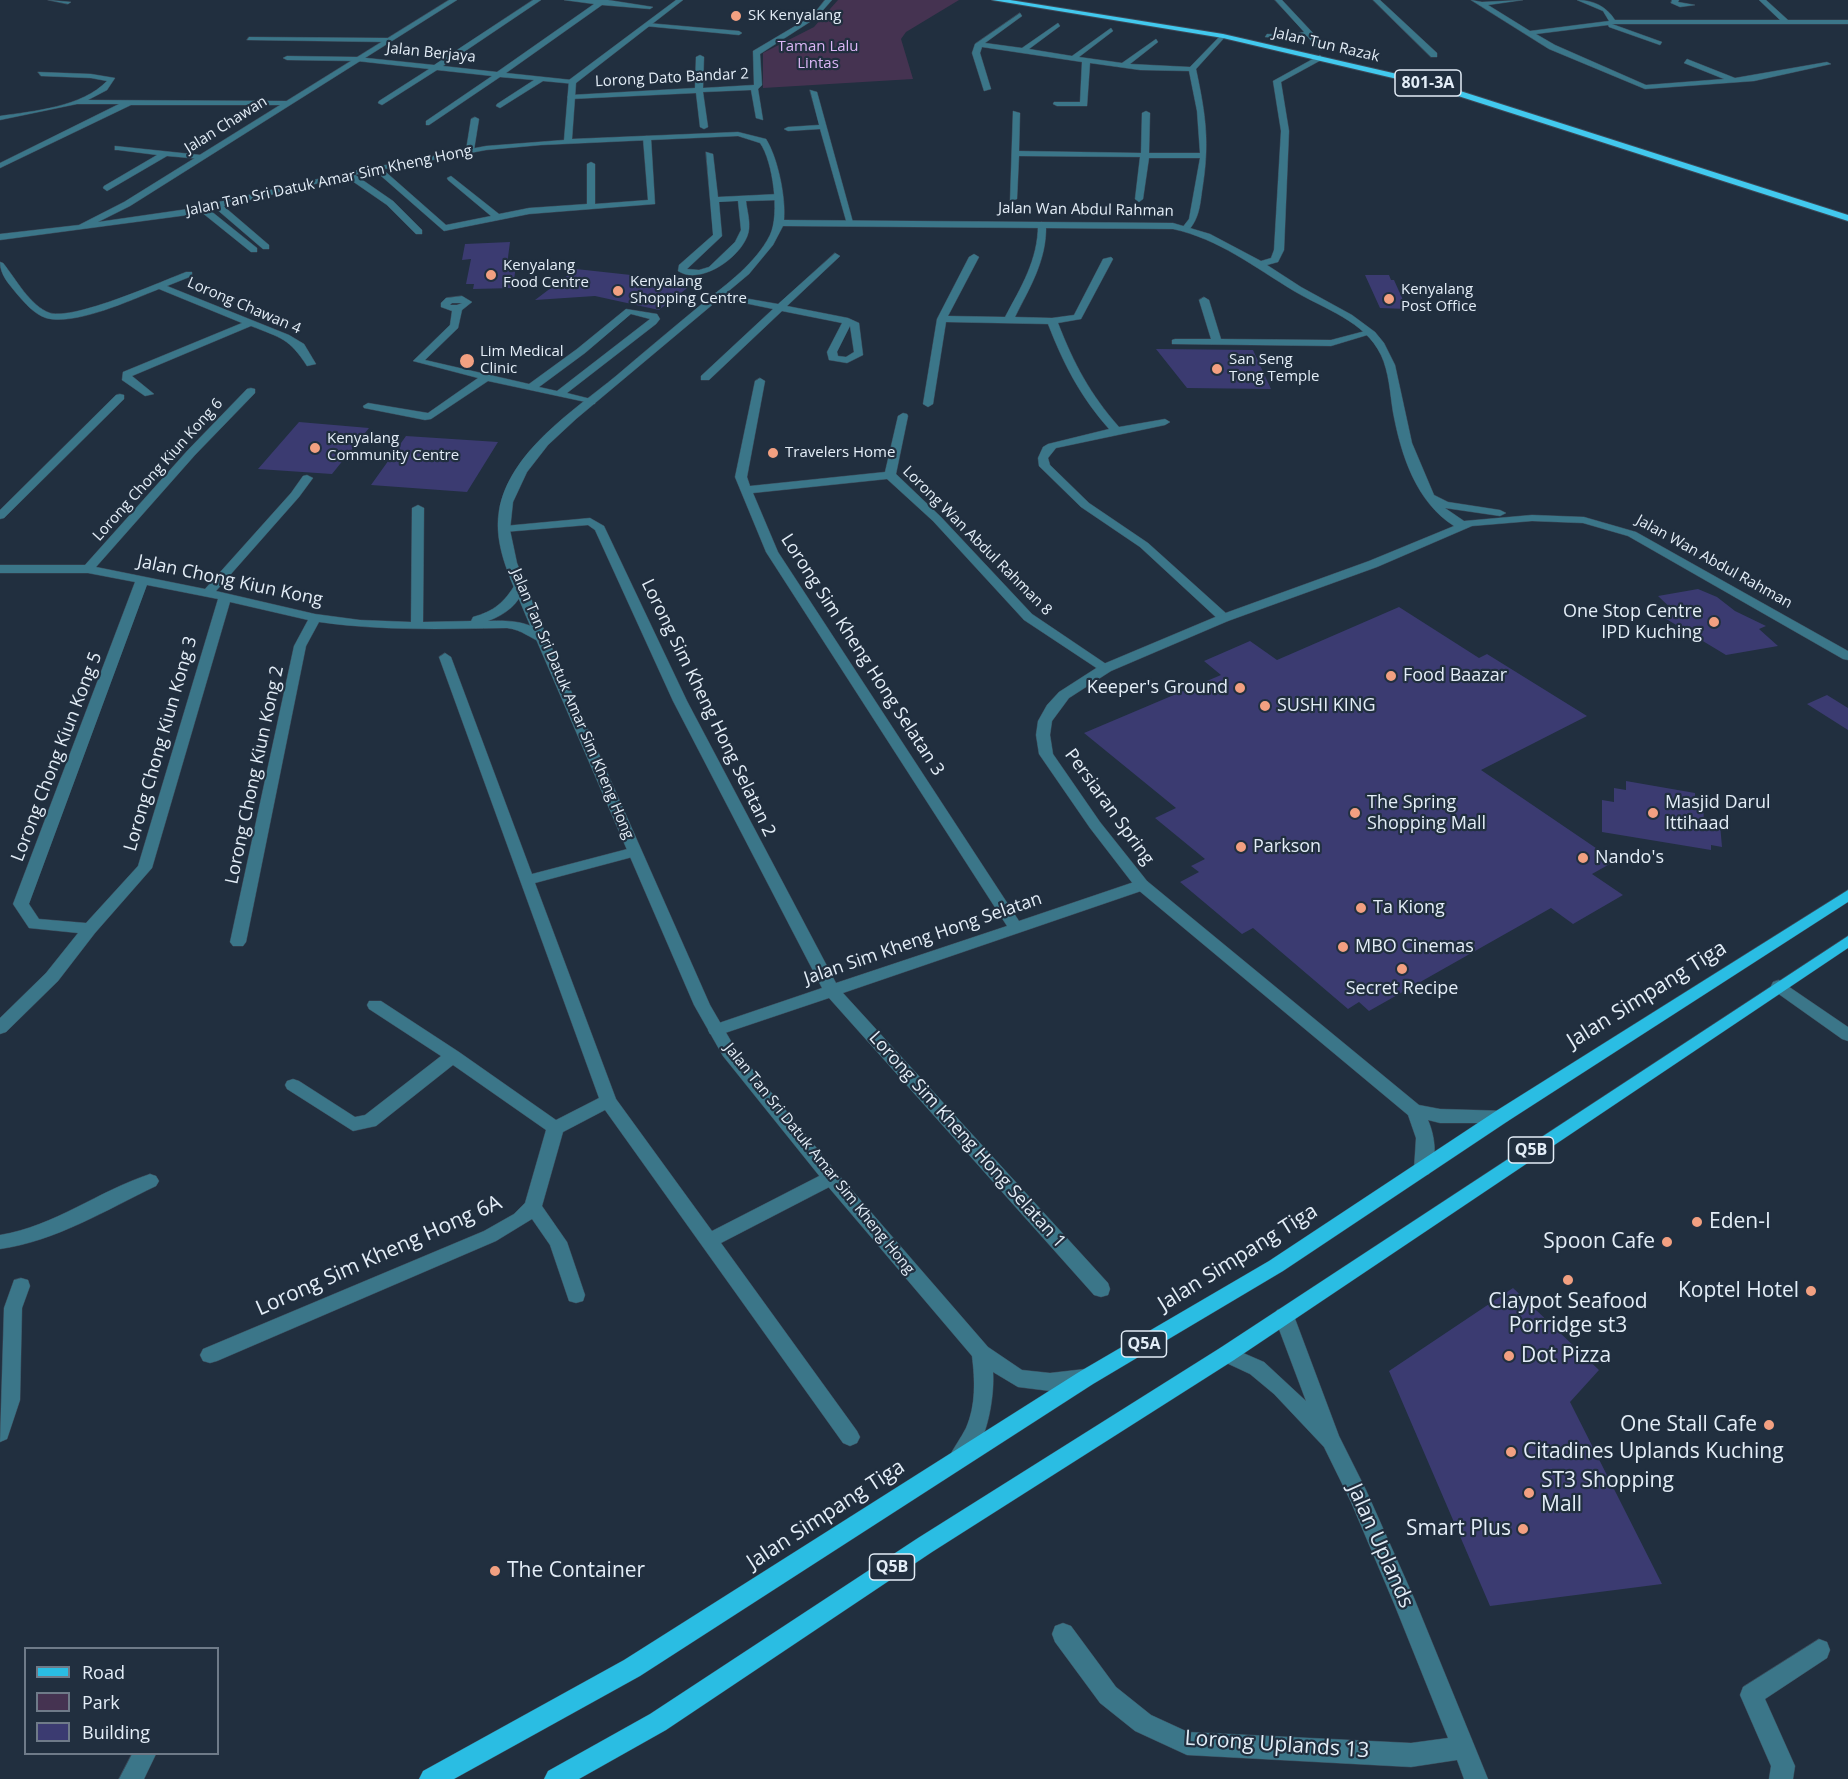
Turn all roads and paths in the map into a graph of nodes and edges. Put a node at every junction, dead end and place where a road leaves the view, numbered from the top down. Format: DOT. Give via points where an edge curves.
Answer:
graph roads {
  1 [pos="51,0"];
  2 [pos="454,0"];
  3 [pos="538,0"];
  4 [pos="567,0"];
  5 [pos="680,0"];
  6 [pos="829,0"];
  7 [pos="996,0"];
  8 [pos="1037,0"];
  9 [pos="1278,0"];
  10 [pos="1376,0"];
  11 [pos="1474,0"];
  12 [pos="1520,0"];
  13 [pos="1580,0"];
  14 [pos="1664,0"];
  15 [pos="1762,0"];
  16 [pos="1682,1"];
  17 [pos="68,2"];
  18 [pos="603,2"];
  19 [pos="1482,4"];
  20 [pos="650,7"];
  21 [pos="1020,15"];
  22 [pos="1674,20"];
  23 [pos="1785,21"];
  24 [pos="1613,22"];
  25 [pos="1848,22"];
  26 [pos="1603,23"];
  27 [pos="647,25"];
  28 [pos="1058,25"];
  29 [pos="1111,30"];
  30 [pos="739,33"];
  31 [pos="1310,33"];
  32 [pos="1529,33"];
  33 [pos="1223,36"];
  34 [pos="1267,36"];
  35 [pos="249,39"];
  36 [pos="387,40"];
  37 [pos="1156,41"];
  38 [pos="1660,43"];
  39 [pos="979,44"];
  40 [pos="1024,50"];
  41 [pos="1333,50"];
  42 [pos="1321,52"];
  43 [pos="1434,54"];
  44 [pos="700,57"];
  45 [pos="287,58"];
  46 [pos="1073,58"];
  47 [pos="357,59"];
  48 [pos="1086,61"];
  49 [pos="1687,61"];
  50 [pos="1377,62"];
  51 [pos="1827,64"];
  52 [pos="1124,66"];
  53 [pos="434,67"];
  54 [pos="1192,69"];
  55 [pos="41,74"];
  56 [pos="497,74"];
  57 [pos="541,79"];
  58 [pos="1734,81"];
  59 [pos="572,82"];
  60 [pos="754,87"];
  61 [pos="987,89"];
  62 [pos="699,90"];
  63 [pos="813,92"];
  64 [pos="572,97"];
  65 [pos="79,102"];
  66 [pos="131,102"];
  67 [pos="382,102"];
  68 [pos="286,103"];
  69 [pos="1057,104"];
  70 [pos="500,106"];
  71 [pos="1016,113"];
  72 [pos="1146,113"];
  73 [pos="0,118"];
  74 [pos="760,118"];
  75 [pos="475,120"];
  76 [pos="429,123"];
  77 [pos="704,127"];
  78 [pos="822,127"];
  79 [pos="788,129"];
  80 [pos="647,138"];
  81 [pos="568,141"];
  82 [pos="118,148"];
  83 [pos="470,150"];
  84 [pos="166,153"];
  85 [pos="1014,153"];
  86 [pos="709,154"];
  87 [pos="1145,154"];
  88 [pos="1204,156"];
  89 [pos="201,157"];
  90 [pos="591,164"];
  91 [pos="0,166"];
  92 [pos="376,168"];
  93 [pos="348,174"];
  94 [pos="451,178"];
  95 [pos="107,188"];
  96 [pos="779,197"];
  97 [pos="742,199"];
  98 [pos="1139,199"];
  99 [pos="714,200"];
  100 [pos="1013,200"];
  101 [pos="1819,200"];
  102 [pos="1802,203"];
  103 [pos="127,204"];
  104 [pos="1838,204"];
  105 [pos="217,205"];
  106 [pos="591,207"];
  107 [pos="203,209"];
  108 [pos="1848,209"];
  109 [pos="497,217"];
  110 [pos="1848,218"];
  111 [pos="144,219"];
  112 [pos="1848,222"];
  113 [pos="779,223"];
  114 [pos="851,224"];
  115 [pos="1042,225"];
  116 [pos="81,227"];
  117 [pos="1186,228"];
  118 [pos="419,232"];
  119 [pos="0,237"];
  120 [pos="266,247"];
  121 [pos="254,250"];
  122 [pos="1279,254"];
  123 [pos="835,256"];
  124 [pos="974,257"];
  125 [pos="1108,259"];
  126 [pos="1258,262"];
  127 [pos="0,265"];
  128 [pos="189,274"];
  129 [pos="1286,280"];
  130 [pos="157,285"];
  131 [pos="718,295"];
  132 [pos="1204,300"];
  133 [pos="782,307"];
  134 [pos="457,308"];
  135 [pos="942,319"];
  136 [pos="1009,320"];
  137 [pos="848,321"];
  138 [pos="1052,321"];
  139 [pos="250,323"];
  140 [pos="1370,333"];
  141 [pos="1175,342"];
  142 [pos="1216,343"];
  143 [pos="311,364"];
  144 [pos="486,377"];
  145 [pos="705,378"];
  146 [pos="760,381"];
  147 [pos="530,388"];
  148 [pos="251,391"];
  149 [pos="149,394"];
  150 [pos="559,394"];
  151 [pos="120,397"];
  152 [pos="591,402"];
  153 [pos="928,404"];
  154 [pos="369,406"];
  155 [pos="903,416"];
  156 [pos="1165,422"];
  157 [pos="1116,431"];
  158 [pos="890,475"];
  159 [pos="306,478"];
  160 [pos="745,490"];
  161 [pos="1432,500"];
  162 [pos="418,508"];
  163 [pos="0,516"];
  164 [pos="1532,518"];
  165 [pos="1463,526"];
  166 [pos="504,530"];
  167 [pos="1405,550"];
  168 [pos="1,570"];
  169 [pos="88,570"];
  170 [pos="142,581"];
  171 [pos="520,586"];
  172 [pos="208,593"];
  173 [pos="225,597"];
  174 [pos="315,618"];
  175 [pos="1224,618"];
  176 [pos="417,626"];
  177 [pos="454,626"];
  178 [pos="543,639"];
  179 [pos="1848,656"];
  180 [pos="445,657"];
  181 [pos="1106,668"];
  182 [pos="635,852"];
  183 [pos="528,880"];
  184 [pos="1142,885"];
  185 [pos="1848,895"];
  186 [pos="1016,928"];
  187 [pos="90,929"];
  188 [pos="1848,941"];
  189 [pos="238,942"];
  190 [pos="1779,986"];
  191 [pos="832,991"];
  192 [pos="375,1005"];
  193 [pos="2,1023"];
  194 [pos="716,1030"];
  195 [pos="1848,1035"];
  196 [pos="453,1056"];
  197 [pos="293,1085"];
  198 [pos="608,1101"];
  199 [pos="1414,1110"];
  200 [pos="1502,1116"];
  201 [pos="555,1128"];
  202 [pos="1423,1168"];
  203 [pos="831,1178"];
  204 [pos="150,1181"];
  205 [pos="533,1207"];
  206 [pos="710,1240"];
  207 [pos="0,1242"];
  208 [pos="21,1286"];
  209 [pos="1101,1289"];
  210 [pos="576,1295"];
  211 [pos="1284,1316"];
  212 [pos="981,1353"];
  213 [pos="1227,1354"];
  214 [pos="210,1355"];
  215 [pos="1086,1378"];
  216 [pos="0,1433"];
  217 [pos="850,1437"];
  218 [pos="1331,1441"];
  219 [pos="956,1460"];
  220 [pos="1063,1634"];
  221 [pos="1819,1650"];
  222 [pos="1464,1747"];
  223 [pos="143,1755"];
  224 [pos="131,1779"];
  225 [pos="431,1779"];
  226 [pos="556,1779"];
  227 [pos="1476,1779"];
  228 [pos="1781,1779"];
  1 -- 17 [label="street"];
  2 -- 36 [label="street, Jalan Chawan"];
  3 -- 53 [label="street"];
  4 -- 18 [label="street"];
  5 -- 27 [label="street"];
  6 -- 60 [label="street, Lorong Dato Bandar 2" via="814,17 756,53 758,85"];
  7 -- 33 [label="highway, Jalan Tun Razak / 801-3A"];
  8 -- 34 [label="highway, Jalan Tun Razak"];
  9 -- 31 [label="street"];
  10 -- 43 [label="street"];
  11 -- 19 [label="street"];
  12 -- 19 [label="street"];
  13 -- 24 [label="street" via="1605,10"];
  14 -- 16 [label="street"];
  15 -- 23 [label="street"];
  16 -- 22 [label="street"];
  18 -- 20 [label="street"];
  18 -- 56 [label="street"];
  19 -- 32 [label="street"];
  21 -- 39 [label="street"];
  22 -- 23 [label="street"];
  22 -- 24 [label="street"];
  23 -- 25 [label="street"];
  24 -- 26 [label="street"];
  26 -- 32 [label="street"];
  26 -- 38 [label="street"];
  27 -- 30 [label="street"];
  27 -- 59 [label="street"];
  28 -- 40 [label="street"];
  29 -- 46 [label="street"];
  31 -- 34 [label="street"];
  31 -- 42 [label="street"];
  32 -- 58 [label="street" via="1636,84 1664,87"];
  33 -- 42 [label="highway, Jalan Tun Razak / 801-3A"];
  33 -- 54 [label="street"];
  34 -- 42 [label="highway, Jalan Tun Razak"];
  35 -- 36 [label="street"];
  36 -- 47 [label="street, Jalan Chawan"];
  37 -- 52 [label="street"];
  39 -- 40 [label="street"];
  39 -- 61 [label="street" via="976,53"];
  40 -- 46 [label="street"];
  41 -- 42 [label="highway, Jalan Tun Razak"];
  42 -- 102 [label="highway, Jalan Tun Razak / 801-3A"];
  42 -- 122 [label="street" via="1277,81 1285,131"];
  44 -- 62 [label="street"];
  45 -- 47 [label="street, Jalan Berjaya"];
  46 -- 48 [label="street"];
  47 -- 53 [label="street, Jalan Berjaya"];
  47 -- 68 [label="street, Jalan Chawan"];
  48 -- 52 [label="street"];
  48 -- 69 [label="street" via="1084,104"];
  49 -- 58 [label="street"];
  50 -- 101 [label="highway, Jalan Tun Razak" via="1442,79"];
  51 -- 58 [label="street"];
  52 -- 54 [label="street"];
  53 -- 56 [label="street, Jalan Berjaya"];
  53 -- 67 [label="street"];
  54 -- 88 [label="street" via="1201,111"];
  55 -- 65 [label="street" via="112,80"];
  56 -- 57 [label="street, Jalan Berjaya"];
  56 -- 76 [label="street"];
  57 -- 59 [label="street, Jalan Berjaya"];
  57 -- 70 [label="street"];
  59 -- 64 [label="street"];
  60 -- 62 [label="street, Lorong Dato Bandar 2"];
  60 -- 74 [label="street"];
  62 -- 64 [label="street, Lorong Dato Bandar 2"];
  62 -- 77 [label="street"];
  63 -- 78 [label="street"];
  64 -- 81 [label="street"];
  65 -- 66 [label="street"];
  65 -- 73 [label="street"];
  66 -- 68 [label="street"];
  66 -- 91 [label="street"];
  68 -- 89 [label="street, Jalan Chawan"];
  71 -- 85 [label="street"];
  72 -- 87 [label="street"];
  75 -- 83 [label="street"];
  78 -- 79 [label="street"];
  78 -- 114 [label="street"];
  80 -- 81 [label="street, Jalan Tan Sri Datuk Amar Sim Kheng Hong"];
  80 -- 96 [label="street, Jalan Tan Sri Datuk Amar Sim Kheng Hong" via="738,134 758,138 767,147"];
  80 -- 106 [label="street" via="652,202"];
  81 -- 83 [label="street, Jalan Tan Sri Datuk Amar Sim Kheng Hong"];
  82 -- 84 [label="street"];
  83 -- 92 [label="street, Jalan Tan Sri Datuk Amar Sim Kheng Hong"];
  84 -- 89 [label="street"];
  84 -- 95 [label="street"];
  85 -- 87 [label="street"];
  85 -- 100 [label="street"];
  86 -- 99 [label="street"];
  87 -- 88 [label="street"];
  87 -- 98 [label="street"];
  88 -- 117 [label="street" via="1193,219"];
  89 -- 103 [label="street, Jalan Chawan"];
  90 -- 106 [label="street"];
  92 -- 93 [label="street, Jalan Tan Sri Datuk Amar Sim Kheng Hong"];
  92 -- 109 [label="street" via="444,228"];
  93 -- 105 [label="street, Jalan Tan Sri Datuk Amar Sim Kheng Hong"];
  93 -- 118 [label="street" via="390,203"];
  94 -- 109 [label="street"];
  96 -- 97 [label="street"];
  96 -- 113 [label="street, Jalan Tan Sri Datuk Amar Sim Kheng Hong"];
  97 -- 99 [label="street"];
  97 -- 99 [label="street" via="745,230 739,243 712,269 700,273 683,271 682,267 718,236"];
  101 -- 104 [label="highway"];
  101 -- 108 [label="highway, Jalan Tun Razak"];
  102 -- 110 [label="highway, Jalan Tun Razak / 801-3A"];
  102 -- 112 [label="highway"];
  103 -- 111 [label="street" via="124,211 132,218"];
  103 -- 116 [label="street, Jalan Chawan"];
  105 -- 107 [label="street, Jalan Tan Sri Datuk Amar Sim Kheng Hong"];
  105 -- 120 [label="street"];
  106 -- 109 [label="street"];
  107 -- 111 [label="street, Jalan Tan Sri Datuk Amar Sim Kheng Hong"];
  107 -- 121 [label="street"];
  111 -- 116 [label="street, Jalan Tan Sri Datuk Amar Sim Kheng Hong"];
  113 -- 114 [label="street, Jalan Wan Abdul Rahman"];
  113 -- 131 [label="street, Jalan Tan Sri Datuk Amar Sim Kheng Hong" via="753,264"];
  114 -- 115 [label="street, Jalan Wan Abdul Rahman"];
  115 -- 117 [label="street, Jalan Wan Abdul Rahman"];
  115 -- 136 [label="street" via="1040,256"];
  116 -- 119 [label="street, Jalan Chawan"];
  117 -- 126 [label="street, Jalan Wan Abdul Rahman"];
  122 -- 126 [label="street" via="1275,260"];
  122 -- 129 [label="street"];
  123 -- 133 [label="street"];
  124 -- 135 [label="street"];
  125 -- 138 [label="street" via="1078,317"];
  126 -- 129 [label="street, Jalan Wan Abdul Rahman"];
  127 -- 130 [label="street" via="27,301 56,318"];
  128 -- 130 [label="street"];
  129 -- 140 [label="street, Jalan Wan Abdul Rahman"];
  130 -- 139 [label="street, Lorong Chawan 4"];
  131 -- 133 [label="street"];
  131 -- 152 [label="street, Jalan Tan Sri Datuk Amar Sim Kheng Hong"];
  132 -- 142 [label="street"];
  133 -- 137 [label="street"];
  133 -- 145 [label="street"];
  134 -- 144 [label="street" via="455,326 418,362"];
  135 -- 136 [label="street"];
  135 -- 153 [label="street"];
  136 -- 138 [label="street"];
  138 -- 157 [label="street" via="1069,364 1091,402"];
  139 -- 143 [label="street, Lorong Chawan 4" via="296,342"];
  139 -- 149 [label="street" via="127,374 126,378"];
  140 -- 142 [label="street" via="1331,343"];
  140 -- 161 [label="street, Jalan Wan Abdul Rahman" via="1387,357 1401,426"];
  141 -- 142 [label="street"];
  144 -- 147 [label="street"];
  144 -- 154 [label="street" via="431,416"];
  146 -- 160 [label="street, Lorong Sim Kheng Hong Selatan 3" via="741,477"];
  147 -- 150 [label="street"];
  147 -- 150 [label="street" via="629,311 654,316 653,322"];
  148 -- 169 [label="street, Lorong Chong Kiun Kong 6"];
  150 -- 152 [label="street"];
  151 -- 163 [label="street"];
  152 -- 166 [label="street, Jalan Tan Sri Datuk Amar Sim Kheng Hong" via="550,438 520,473 508,498"];
  155 -- 158 [label="street"];
  156 -- 157 [label="street"];
  157 -- 175 [label="street" via="1052,446 1043,458 1045,466 1085,505 1144,545"];
  158 -- 160 [label="street, Lorong Wan Abdul Rahman 8"];
  158 -- 181 [label="street, Lorong Wan Abdul Rahman 8" via="937,519 1028,617"];
  159 -- 172 [label="street" via="296,495"];
  160 -- 186 [label="street, Lorong Sim Kheng Hong Selatan 3" via="772,552"];
  161 -- 164 [label="street"];
  161 -- 165 [label="street"];
  161 -- 167 [label="street" via="1435,524"];
  162 -- 176 [label="street"];
  164 -- 165 [label="street, Jalan Wan Abdul Rahman"];
  164 -- 179 [label="street, Jalan Wan Abdul Rahman" via="1584,520 1632,534"];
  165 -- 167 [label="street, Persiaran Spring"];
  166 -- 171 [label="street, Jalan Tan Sri Datuk Amar Sim Kheng Hong"];
  166 -- 191 [label="street, Lorong Sim Kheng Hong Selatan 2" via="590,521 600,528 680,701"];
  167 -- 175 [label="street, Persiaran Spring"];
  168 -- 169 [label="street, Jalan Chong Kiun Kong"];
  169 -- 170 [label="street, Jalan Chong Kiun Kong"];
  170 -- 172 [label="street, Jalan Chong Kiun Kong"];
  170 -- 187 [label="street, Lorong Chong Kiun Kong 5" via="21,904 34,924"];
  171 -- 177 [label="street, Jalan Chong Kiun Kong" via="506,609"];
  171 -- 178 [label="street, Jalan Tan Sri Datuk Amar Sim Kheng Hong"];
  172 -- 173 [label="street, Jalan Chong Kiun Kong"];
  173 -- 174 [label="street, Jalan Chong Kiun Kong"];
  173 -- 187 [label="street, Lorong Chong Kiun Kong 3" via="145,868"];
  174 -- 176 [label="street, Jalan Chong Kiun Kong"];
  174 -- 189 [label="street, Lorong Chong Kiun Kong 2" via="300,646"];
  175 -- 181 [label="street, Persiaran Spring"];
  176 -- 177 [label="street, Jalan Chong Kiun Kong"];
  177 -- 178 [label="street, Jalan Chong Kiun Kong" via="507,624 525,627"];
  178 -- 182 [label="street, Jalan Tan Sri Datuk Amar Sim Kheng Hong"];
  180 -- 183 [label="street"];
  181 -- 184 [label="street, Persiaran Spring" via="1064,694 1052,708 1043,735 1046,754"];
  182 -- 183 [label="street"];
  182 -- 194 [label="street, Jalan Tan Sri Datuk Amar Sim Kheng Hong"];
  183 -- 198 [label="street"];
  184 -- 186 [label="street, Jalan Sim Kheng Hong Selatan"];
  184 -- 199 [label="street, Persiaran Spring"];
  185 -- 200 [label="main road, Jalan Simpang Tiga / Q5A"];
  186 -- 191 [label="street, Jalan Sim Kheng Hong Selatan"];
  187 -- 193 [label="street, Lorong Chong Kiun Kong 3" via="52,977"];
  188 -- 190 [label="main road, Q5B"];
  190 -- 195 [label="street"];
  190 -- 211 [label="main road, Q5B"];
  191 -- 194 [label="street, Jalan Sim Kheng Hong Selatan"];
  191 -- 209 [label="street, Lorong Sim Kheng Hong Selatan 1"];
  192 -- 196 [label="street"];
  194 -- 203 [label="street, Jalan Tan Sri Datuk Amar Sim Kheng Hong" via="729,1052"];
  196 -- 197 [label="street" via="370,1121 362,1123 353,1124"];
  196 -- 201 [label="street"];
  198 -- 201 [label="street"];
  198 -- 206 [label="street"];
  199 -- 200 [label="street" via="1446,1116"];
  199 -- 202 [label="street" via="1426,1136"];
  200 -- 202 [label="main road, Jalan Simpang Tiga / Q5A"];
  201 -- 205 [label="street"];
  202 -- 215 [label="main road, Jalan Simpang Tiga / Q5A" via="1276,1266"];
  203 -- 206 [label="street"];
  203 -- 212 [label="street, Jalan Tan Sri Datuk Amar Sim Kheng Hong"];
  204 -- 207 [label="street" via="43,1231"];
  205 -- 210 [label="street" via="558,1242"];
  205 -- 214 [label="street, Lorong Sim Kheng Hong 6A" via="490,1236"];
  206 -- 217 [label="street"];
  208 -- 216 [label="street" via="13,1308 10,1400"];
  211 -- 213 [label="main road, Q5B"];
  211 -- 218 [label="street"];
  212 -- 215 [label="street, Jalan Tan Sri Datuk Amar Sim Kheng Hong" via="1018,1378 1050,1383"];
  212 -- 219 [label="street" via="986,1382 982,1414"];
  213 -- 218 [label="street, Jalan Uplands" via="1257,1368 1281,1388"];
  213 -- 226 [label="main road, Q5B" via="925,1545 658,1722"];
  215 -- 219 [label="main road, Jalan Simpang Tiga / Q5A"];
  218 -- 222 [label="street, Jalan Uplands" via="1402,1594"];
  219 -- 225 [label="main road, Jalan Simpang Tiga / Q5A" via="632,1668"];
  220 -- 222 [label="street, Lorong Uplands 13" via="1108,1695 1143,1723 1187,1743 1411,1755"];
  221 -- 228 [label="street" via="1751,1695 1783,1766"];
  222 -- 227 [label="street, Jalan Uplands"];
  223 -- 224 [label="street"];
}
